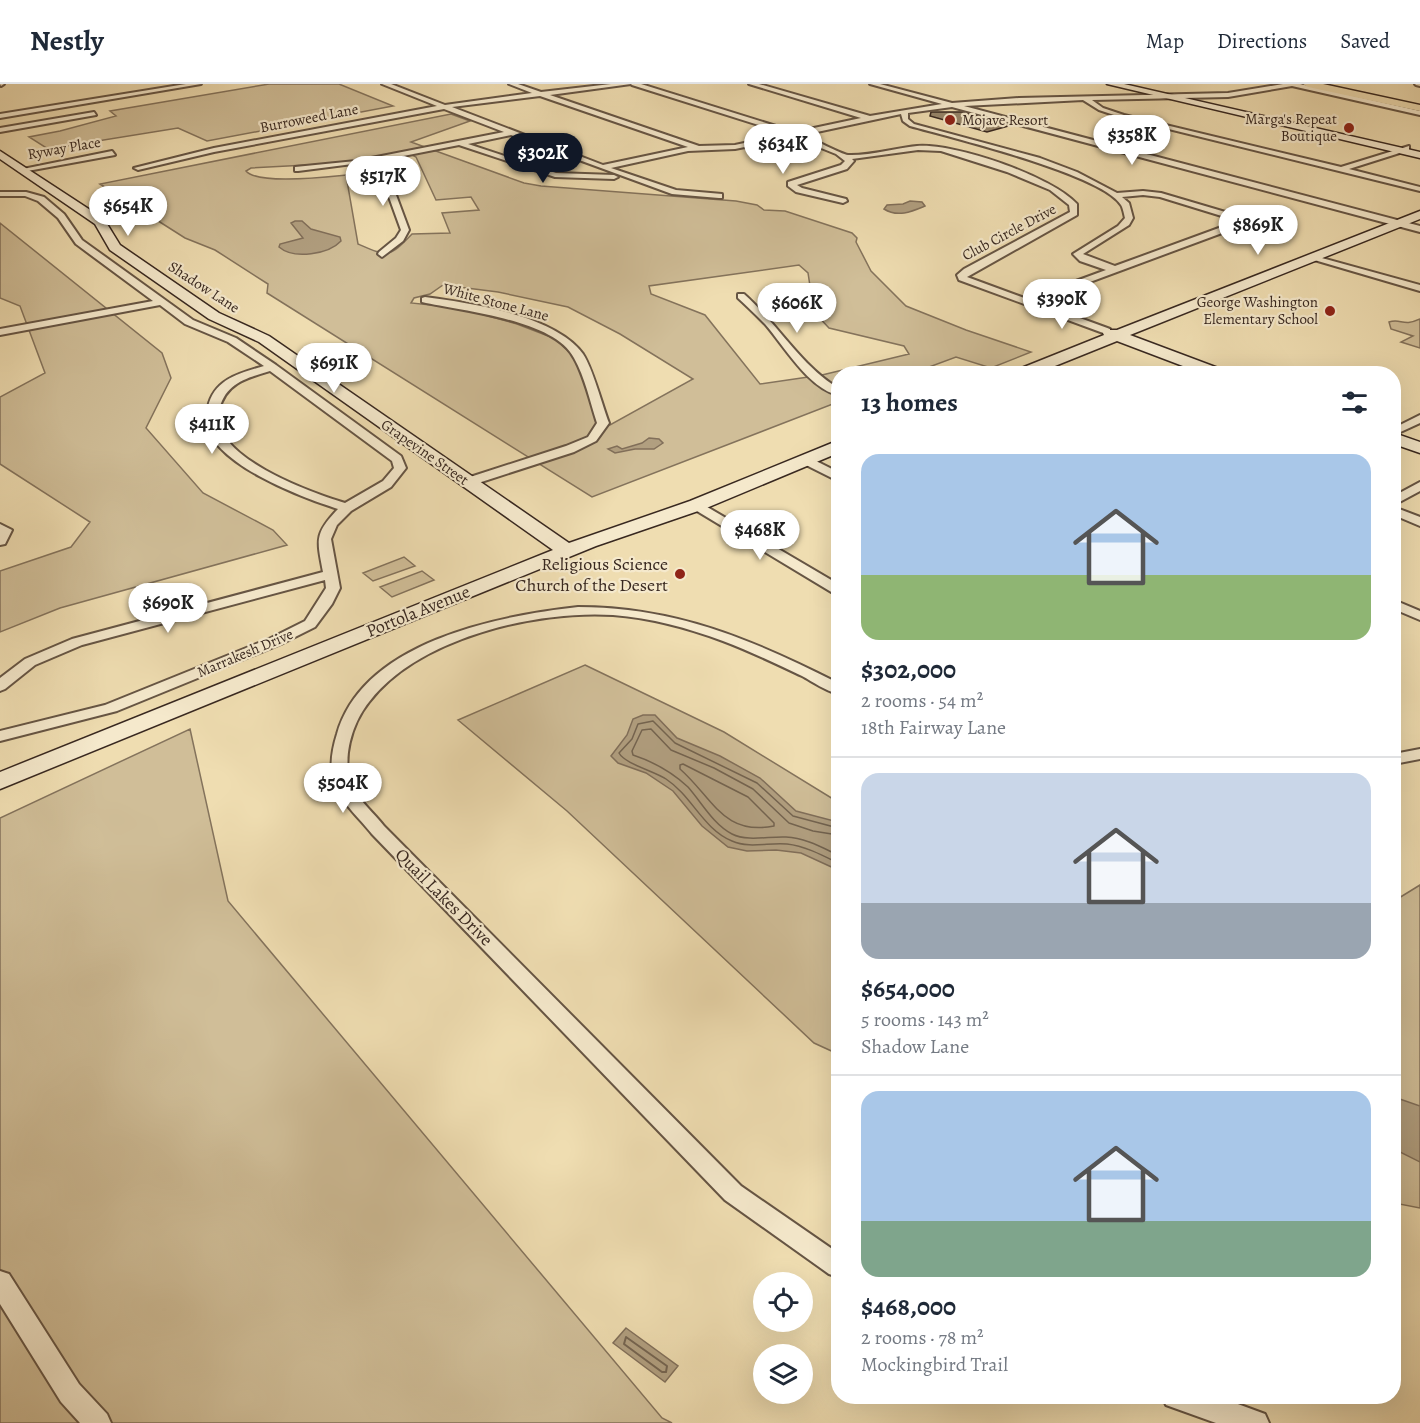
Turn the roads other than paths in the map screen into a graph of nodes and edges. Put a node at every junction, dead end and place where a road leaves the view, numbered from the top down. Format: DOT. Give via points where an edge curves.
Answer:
graph roads {
  1 [pos="198,84"];
  2 [pos="385,84"];
  3 [pos="512,84"];
  4 [pos="628,84"];
  5 [pos="634,84"];
  6 [pos="752,84"];
  7 [pos="873,84"];
  8 [pos="1112,84"];
  9 [pos="1128,84"];
  10 [pos="1293,84"];
  11 [pos="1308,84"];
  12 [pos="1329,84"];
  13 [pos="542,94"];
  14 [pos="1182,96"];
  15 [pos="1168,97"];
  16 [pos="1084,99"];
  17 [pos="1420,103"];
  18 [pos="952,105"];
  19 [pos="444,106"];
  20 [pos="1420,110"];
  21 [pos="1003,111"];
  22 [pos="904,112"];
  23 [pos="94,114"];
  24 [pos="987,114"];
  25 [pos="0,116"];
  26 [pos="870,118"];
  27 [pos="0,130"];
  28 [pos="512,133"];
  29 [pos="795,135"];
  30 [pos="461,143"];
  31 [pos="698,148"];
  32 [pos="1403,149"];
  33 [pos="111,153"];
  34 [pos="1420,153"];
  35 [pos="0,154"];
  36 [pos="848,157"];
  37 [pos="379,159"];
  38 [pos="604,167"];
  39 [pos="138,168"];
  40 [pos="298,169"];
  41 [pos="22,170"];
  42 [pos="1340,170"];
  43 [pos="630,176"];
  44 [pos="1420,189"];
  45 [pos="0,194"];
  46 [pos="1118,195"];
  47 [pos="719,196"];
  48 [pos="843,201"];
  49 [pos="1420,209"];
  50 [pos="1420,215"];
  51 [pos="1394,222"];
  52 [pos="1420,230"];
  53 [pos="382,254"];
  54 [pos="1314,257"];
  55 [pos="1116,270"];
  56 [pos="1417,285"];
  57 [pos="741,296"];
  58 [pos="425,300"];
  59 [pos="162,302"];
  60 [pos="1027,302"];
  61 [pos="0,332"];
  62 [pos="254,333"];
  63 [pos="1112,333"];
  64 [pos="1038,366"];
  65 [pos="1199,366"];
  66 [pos="272,367"];
  67 [pos="831,388"];
  68 [pos="1420,418"];
  69 [pos="1401,428"];
  70 [pos="1401,441"];
  71 [pos="1420,448"];
  72 [pos="831,450"];
  73 [pos="806,460"];
  74 [pos="831,473"];
  75 [pos="468,482"];
  76 [pos="1420,486"];
  77 [pos="1401,497"];
  78 [pos="697,505"];
  79 [pos="346,508"];
  80 [pos="1401,514"];
  81 [pos="1420,522"];
  82 [pos="0,528"];
  83 [pos="0,541"];
  84 [pos="568,551"];
  85 [pos="330,574"];
  86 [pos="831,586"];
  87 [pos="1401,607"];
  88 [pos="1420,616"];
  89 [pos="831,685"];
  90 [pos="0,686"];
  91 [pos="0,736"];
  92 [pos="1420,754"];
  93 [pos="1401,758"];
  94 [pos="0,781"];
  95 [pos="831,1261"];
  96 [pos="0,1282"];
  97 [pos="1199,1404"];
  98 [pos="98,1423"];
  99 [pos="1256,1423"];
  1 -- 25 [label="street"];
  2 -- 19 [label="street"];
  3 -- 13 [label="street"];
  4 -- 13 [label="street, Burroweed Lane"];
  5 -- 29 [label="street"];
  6 -- 26 [label="street"];
  7 -- 18 [label="street"];
  8 -- 15 [label="street"];
  9 -- 14 [label="street"];
  10 -- 14 [label="street" via="1243,93"];
  10 -- 20 [label="street"];
  11 -- 20 [label="main road"];
  12 -- 17 [label="main road"];
  13 -- 19 [label="street, Burroweed Lane"];
  13 -- 31 [label="street"];
  14 -- 15 [label="street"];
  14 -- 32 [label="street"];
  15 -- 16 [label="street"];
  15 -- 32 [label="street"];
  16 -- 18 [label="street"];
  16 -- 42 [label="street" via="1122,116"];
  18 -- 22 [label="street"];
  18 -- 24 [label="street"];
  19 -- 28 [label="street"];
  19 -- 39 [label="street, Burroweed Lane"];
  21 -- 24 [label="street"];
  22 -- 26 [label="street"];
  22 -- 46 [label="street" via="904,120 912,125 1063,168"];
  23 -- 27 [label="street"];
  24 -- 51 [label="street"];
  26 -- 29 [label="street"];
  28 -- 30 [label="street"];
  28 -- 38 [label="street"];
  29 -- 31 [label="street" via="735,147"];
  29 -- 36 [label="street"];
  30 -- 37 [label="street"];
  30 -- 43 [label="street" via="555,175"];
  31 -- 38 [label="street"];
  32 -- 34 [label="street"];
  32 -- 42 [label="street"];
  33 -- 41 [label="street, Ryway Place"];
  35 -- 41 [label="street, Shadow Lane"];
  36 -- 48 [label="street" via="849,164 844,167 792,184 799,190"];
  36 -- 60 [label="street, Club Circle Drive" via="918,148 942,149 1010,170 1057,190 1073,204 1075,211 1071,216 962,275 976,285"];
  37 -- 40 [label="street"];
  37 -- 53 [label="street" via="405,230"];
  38 -- 43 [label="street"];
  41 -- 62 [label="street, Shadow Lane" via="100,222 115,247 214,316"];
  42 -- 44 [label="street"];
  43 -- 47 [label="street" via="675,192"];
  45 -- 59 [label="street, Marrakesh Drive" via="26,194 40,199 61,216 79,242"];
  46 -- 55 [label="street" via="1127,203 1129,219 1077,254"];
  46 -- 55 [label="street" via="1161,195 1246,221"];
  49 -- 51 [label="street"];
  50 -- 51 [label="street"];
  51 -- 52 [label="street"];
  51 -- 54 [label="street"];
  51 -- 63 [label="street"];
  54 -- 56 [label="street"];
  54 -- 63 [label="street"];
  55 -- 60 [label="street"];
  57 -- 67 [label="street"];
  58 -- 75 [label="street, White Stone Lane" via="522,321 561,337 579,356 603,423 592,439 570,449"];
  59 -- 61 [label="street"];
  59 -- 66 [label="street, Marrakesh Drive" via="189,322 232,340"];
  60 -- 63 [label="street"];
  62 -- 75 [label="street, Grapevine Street"];
  63 -- 64 [label="street"];
  63 -- 65 [label="street"];
  66 -- 79 [label="street, Marrakesh Drive" via="397,459 400,468 387,484"];
  66 -- 79 [label="street" via="236,380 222,390 212,408 211,423 217,437 237,458 272,478"];
  68 -- 69 [label="street"];
  70 -- 71 [label="street"];
  72 -- 73 [label="street, Portola Avenue"];
  73 -- 74 [label="street"];
  73 -- 78 [label="street, Portola Avenue"];
  75 -- 84 [label="street, Grapevine Street"];
  76 -- 77 [label="street"];
  78 -- 84 [label="street, Portola Avenue"];
  78 -- 86 [label="street"];
  79 -- 85 [label="street, Marrakesh Drive" via="324,539"];
  80 -- 81 [label="street"];
  82 -- 83 [label="street" via="5,530"];
  84 -- 94 [label="street, Portola Avenue"];
  85 -- 90 [label="street" via="77,642 30,662"];
  85 -- 91 [label="street, Marrakesh Drive" via="333,588 310,624 276,641 111,708"];
  87 -- 88 [label="street"];
  89 -- 95 [label="street, Quail Lakes Drive" via="757,647 674,620 610,610 547,612 486,626 402,664 352,711 341,738 340,756 344,787 378,830 734,1193"];
  92 -- 93 [label="street"];
  96 -- 98 [label="street" via="70,1393"];
  97 -- 99 [label="street"];
}
